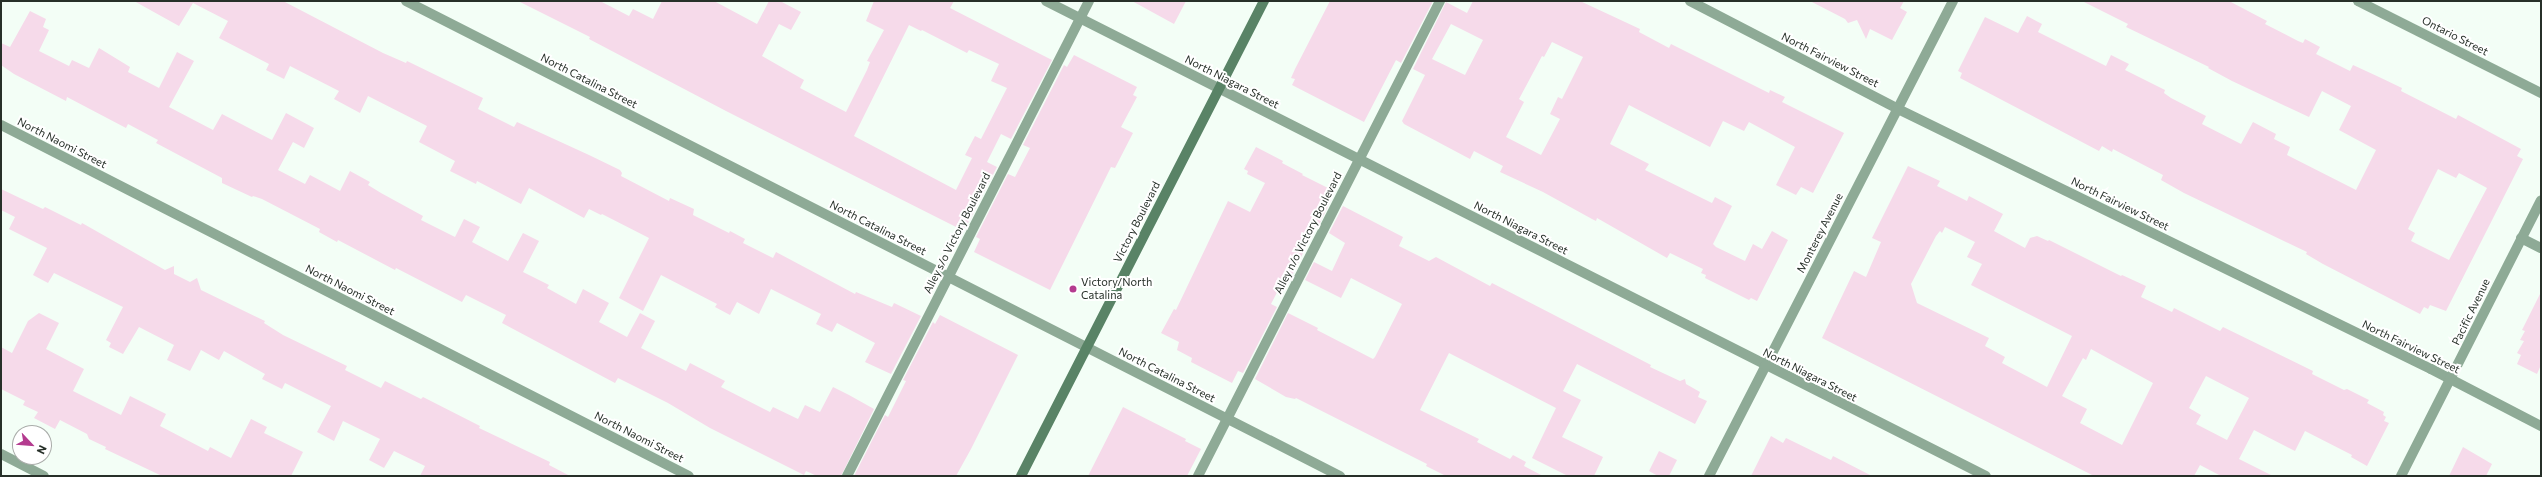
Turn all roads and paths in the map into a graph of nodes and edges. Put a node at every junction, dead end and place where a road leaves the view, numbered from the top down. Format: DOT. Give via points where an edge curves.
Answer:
graph roads {
  1 [pos="406,1"];
  2 [pos="1046,1"];
  3 [pos="1089,1"];
  4 [pos="1264,1"];
  5 [pos="1440,1"];
  6 [pos="1690,1"];
  7 [pos="1953,1"];
  8 [pos="2358,1"];
  9 [pos="1080,18"];
  10 [pos="1219,89"];
  11 [pos="2541,93"];
  12 [pos="1898,109"];
  13 [pos="1,125"];
  14 [pos="1359,160"];
  15 [pos="2541,200"];
  16 [pos="2521,238"];
  17 [pos="2541,248"];
  18 [pos="949,277"];
  19 [pos="1086,348"];
  20 [pos="1765,366"];
  21 [pos="2451,380"];
  22 [pos="1226,419"];
  23 [pos="2541,426"];
  24 [pos="1,454"];
  25 [pos="44,476"];
  26 [pos="689,476"];
  27 [pos="847,476"];
  28 [pos="1021,476"];
  29 [pos="1198,476"];
  30 [pos="1340,476"];
  31 [pos="1708,476"];
  32 [pos="1986,476"];
  33 [pos="2401,476"];
  1 -- 18 [label="street, North Catalina Street"];
  2 -- 9 [label="street, North Niagara Street"];
  3 -- 9 [label="street, Alley s/o Victory Boulevard"];
  4 -- 10 [label="main road, Victory Boulevard"];
  5 -- 14 [label="street, Alley n/o Victory Boulevard"];
  6 -- 12 [label="street, North Fairview Street"];
  7 -- 12 [label="street, Monterey Avenue"];
  8 -- 11 [label="street, Ontario Street"];
  9 -- 10 [label="street, North Niagara Street"];
  9 -- 18 [label="street, Alley s/o Victory Boulevard"];
  10 -- 14 [label="street, North Niagara Street"];
  10 -- 19 [label="main road, Victory Boulevard"];
  12 -- 20 [label="street, Monterey Avenue"];
  12 -- 21 [label="street, North Fairview Street"];
  13 -- 26 [label="street, North Naomi Street"];
  14 -- 20 [label="street, North Niagara Street"];
  14 -- 22 [label="street, Alley n/o Victory Boulevard"];
  15 -- 16 [label="street, Pacific Avenue"];
  16 -- 17 [label="street"];
  16 -- 21 [label="street, Pacific Avenue"];
  18 -- 19 [label="street, North Catalina Street"];
  18 -- 27 [label="street, Alley s/o Victory Boulevard"];
  19 -- 22 [label="street, North Catalina Street"];
  19 -- 28 [label="main road, Victory Boulevard"];
  20 -- 31 [label="street, Monterey Avenue"];
  20 -- 32 [label="street, North Niagara Street"];
  21 -- 23 [label="street, North Fairview Street"];
  21 -- 33 [label="street, Pacific Avenue"];
  22 -- 29 [label="street, Alley n/o Victory Boulevard"];
  22 -- 30 [label="street, North Catalina Street"];
  24 -- 25 [label="street"];
}
